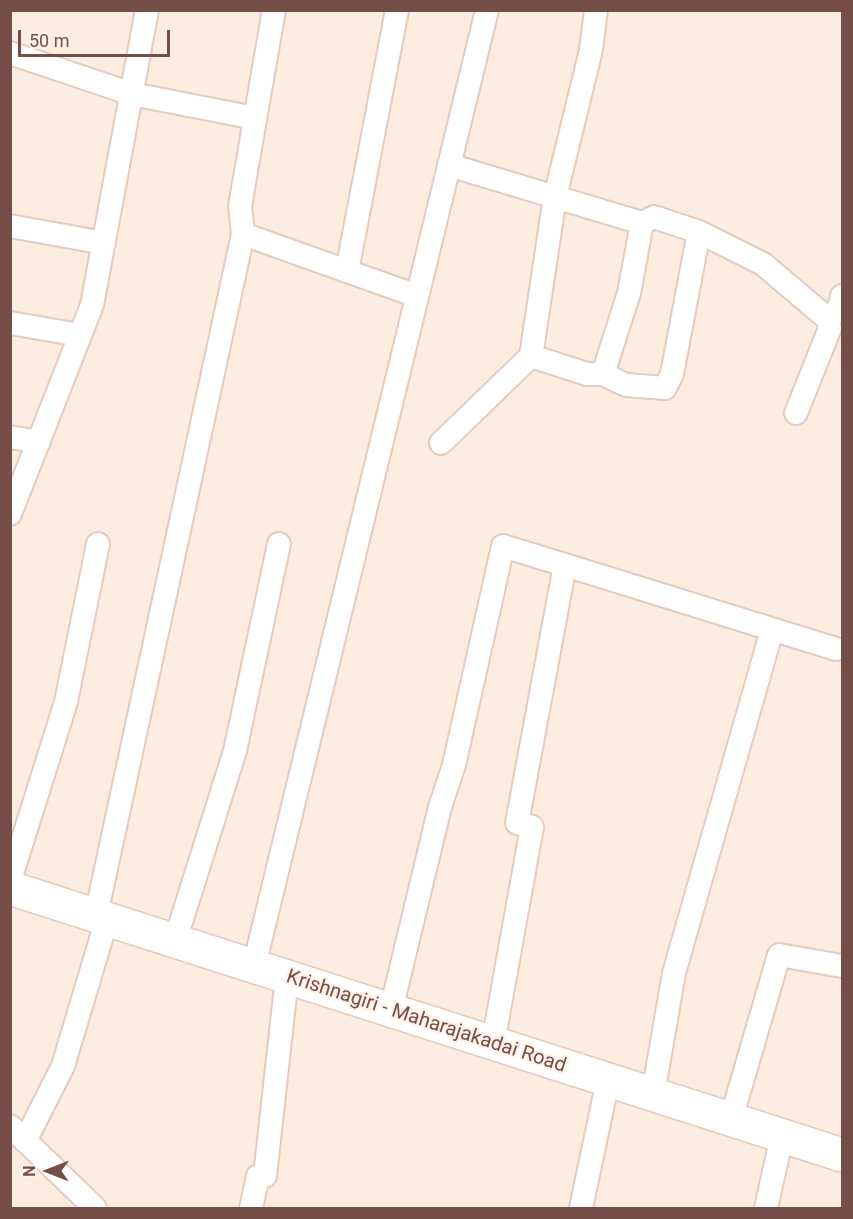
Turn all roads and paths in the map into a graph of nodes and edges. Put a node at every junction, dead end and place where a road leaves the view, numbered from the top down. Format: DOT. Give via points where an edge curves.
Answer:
graph roads {
  1 [pos="147,10"];
  2 [pos="274,10"];
  3 [pos="397,10"];
  4 [pos="487,10"];
  5 [pos="596,10"];
  6 [pos="10,53"];
  7 [pos="132,94"];
  8 [pos="255,118"];
  9 [pos="449,165"];
  10 [pos="555,197"];
  11 [pos="642,224"];
  12 [pos="10,226"];
  13 [pos="699,232"];
  14 [pos="243,234"];
  15 [pos="104,243"];
  16 [pos="347,271"];
  17 [pos="417,296"];
  18 [pos="843,296"];
  19 [pos="828,319"];
  20 [pos="10,323"];
  21 [pos="80,335"];
  22 [pos="531,356"];
  23 [pos="603,374"];
  24 [pos="796,413"];
  25 [pos="10,437"];
  26 [pos="39,442"];
  27 [pos="441,443"];
  28 [pos="10,514"];
  29 [pos="98,544"];
  30 [pos="279,544"];
  31 [pos="566,565"];
  32 [pos="772,630"];
  33 [pos="836,650"];
  34 [pos="10,880"];
  35 [pos="10,888"];
  36 [pos="101,917"];
  37 [pos="176,941"];
  38 [pos="254,966"];
  39 [pos="843,966"];
  40 [pos="287,977"];
  41 [pos="392,1010"];
  42 [pos="493,1043"];
  43 [pos="608,1080"];
  44 [pos="653,1094"];
  45 [pos="731,1119"];
  46 [pos="18,1133"];
  47 [pos="782,1136"];
  48 [pos="843,1155"];
  49 [pos="95,1209"];
  50 [pos="251,1209"];
  51 [pos="581,1209"];
  52 [pos="766,1209"];
  1 -- 7 [label="street"];
  2 -- 8 [label="street"];
  3 -- 16 [label="street"];
  4 -- 9 [label="street"];
  5 -- 10 [label="street" via="591,50"];
  6 -- 7 [label="street"];
  7 -- 8 [label="street"];
  7 -- 15 [label="street"];
  8 -- 14 [label="street" via="240,206"];
  9 -- 10 [label="street"];
  9 -- 17 [label="street"];
  10 -- 11 [label="street"];
  10 -- 22 [label="street"];
  11 -- 13 [label="street" via="654,217"];
  11 -- 23 [label="street" via="629,293"];
  12 -- 15 [label="street"];
  13 -- 19 [label="street" via="763,264"];
  13 -- 23 [label="street" via="672,374 664,388 626,385"];
  14 -- 16 [label="street"];
  14 -- 36 [label="street"];
  15 -- 21 [label="street" via="92,305"];
  16 -- 17 [label="street"];
  17 -- 38 [label="street"];
  18 -- 19 [label="street"];
  19 -- 24 [label="street" via="830,328"];
  20 -- 21 [label="street"];
  21 -- 26 [label="street"];
  22 -- 23 [label="street" via="587,374"];
  22 -- 27 [label="street"];
  25 -- 26 [label="street"];
  26 -- 28 [label="street"];
  29 -- 34 [label="street" via="66,702"];
  30 -- 37 [label="street" via="235,751"];
  31 -- 32 [label="street"];
  31 -- 41 [label="street" via="503,546 454,765 440,807"];
  31 -- 42 [label="street" via="517,823 532,827"];
  32 -- 33 [label="street"];
  32 -- 44 [label="street" via="674,973"];
  35 -- 36 [label="main road, Krishnagiri - Maharajakadai Road"];
  36 -- 37 [label="main road, Krishnagiri - Maharajakadai Road"];
  36 -- 46 [label="street" via="63,1066"];
  37 -- 38 [label="main road, Krishnagiri - Maharajakadai Road"];
  38 -- 40 [label="main road, Krishnagiri - Maharajakadai Road"];
  39 -- 45 [label="street" via="779,955"];
  40 -- 41 [label="main road, Krishnagiri - Maharajakadai Road"];
  40 -- 50 [label="street" via="262,1176"];
  41 -- 42 [label="main road, Krishnagiri - Maharajakadai Road"];
  42 -- 43 [label="main road, Krishnagiri - Maharajakadai Road"];
  43 -- 44 [label="main road, Krishnagiri - Maharajakadai Road"];
  43 -- 51 [label="street"];
  44 -- 45 [label="main road, Krishnagiri - Maharajakadai Road"];
  45 -- 47 [label="main road, Krishnagiri - Maharajakadai Road"];
  46 -- 49 [label="street"];
  47 -- 48 [label="main road, Krishnagiri - Maharajakadai Road"];
  47 -- 52 [label="street"];
}
